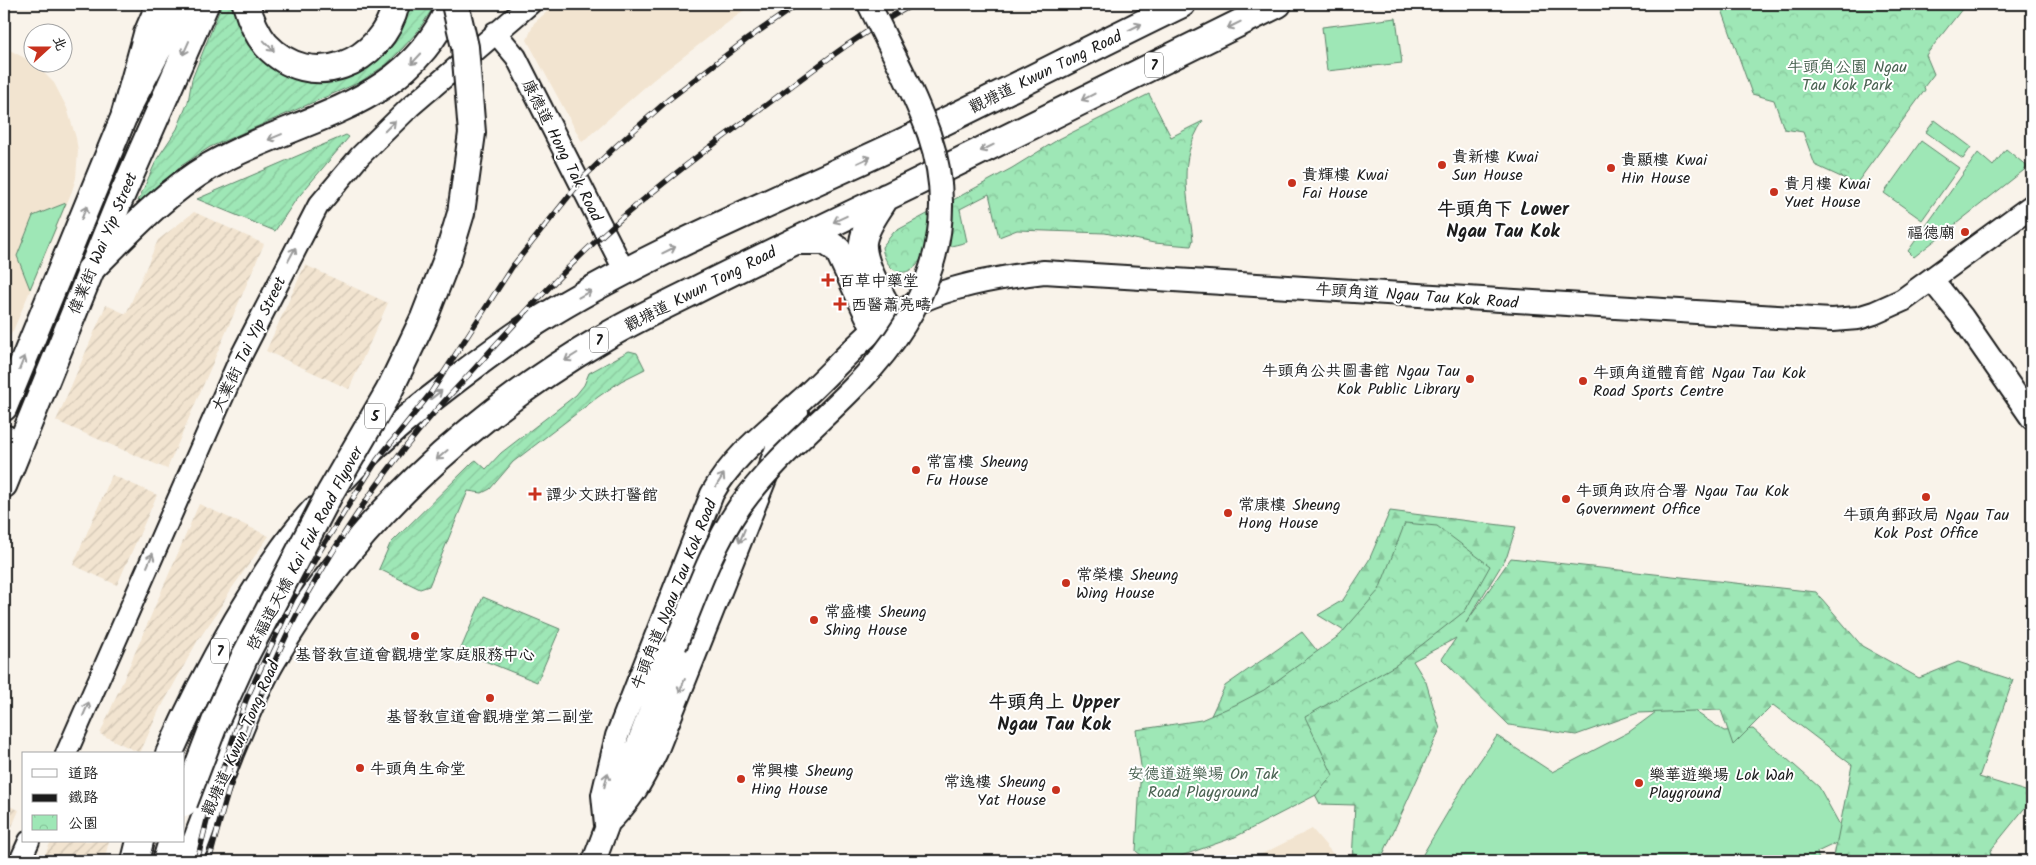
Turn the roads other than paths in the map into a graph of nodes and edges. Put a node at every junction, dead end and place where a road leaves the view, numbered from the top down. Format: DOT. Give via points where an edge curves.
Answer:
graph roads {
  1 [pos="160,4"];
  2 [pos="180,4"];
  3 [pos="206,4"];
  4 [pos="246,4"];
  5 [pos="396,4"];
  6 [pos="439,4"];
  7 [pos="451,4"];
  8 [pos="455,4"];
  9 [pos="530,4"];
  10 [pos="869,4"];
  11 [pos="1182,4"];
  12 [pos="1278,4"];
  13 [pos="495,32"];
  14 [pos="125,114"];
  15 [pos="886,198"];
  16 [pos="2032,206"];
  17 [pos="792,241"];
  18 [pos="90,270"];
  19 [pos="625,272"];
  20 [pos="1932,280"];
  21 [pos="884,323"];
  22 [pos="806,396"];
  23 [pos="4,408"];
  24 [pos="2032,418"];
  25 [pos="12,440"];
  26 [pos="4,485"];
  27 [pos="67,752"];
  28 [pos="170,752"];
  29 [pos="185,760"];
  30 [pos="185,800"];
  31 [pos="606,825"];
  32 [pos="29,842"];
  33 [pos="135,842"];
  34 [pos="140,842"];
  35 [pos="159,842"];
  36 [pos="172,842"];
  37 [pos="20,861"];
  38 [pos="126,861"];
  39 [pos="135,861"];
  40 [pos="153,861"];
  41 [pos="166,861"];
  42 [pos="189,861"];
  43 [pos="594,861"];
  1 -- 14 [label="highway" via="147,34"];
  2 -- 14 [label="main road, 偉業街 Wai Yip Street"];
  3 -- 18 [label="main road, 偉業街 Wai Yip Street, one-way"];
  4 -- 5 [label="highway, one-way" via="257,32 275,52 292,63 322,69 345,65 367,53 384,34"];
  6 -- 29 [label="highway, 啓福道天橋 Kai Fuk Road Flyover / 5" via="450,57 455,135 446,211 433,254 420,292 375,386 232,648"];
  7 -- 18 [label="highway, one-way" via="429,43 395,78 349,105 204,170 164,199"];
  8 -- 30 [label="highway, 啓福道天橋 Kai Fuk Road Flyover / 5, bridge" via="464,47 472,133 461,213 447,259 418,333 389,391 330,493 245,656"];
  9 -- 13 [label="street, 大業街 Tai Yip Street"];
  10 -- 31 [label="main road, 牛頭角道 Ngau Tau Kok Road, bridge" via="919,109 935,157 941,207 937,253 930,276 907,322 878,362 788,451 740,508 712,556"];
  19 -- 11 [label="highway, 觀塘道 Kwun Tong Road / 7, one-way" via="898,144"];
  12 -- 15 [label="highway, 觀塘道 Kwun Tong Road / 7, one-way"];
  13 -- 19 [label="street, 康德道 Hong Tak Road" via="516,57"];
  27 -- 13 [label="street, 大業街 Tai Yip Street, one-way" via="240,358 318,206 360,156 402,114"];
  23 -- 14 [label="main road, 偉業街 Wai Yip Street, one-way"];
  15 -- 17 [label="highway, 觀塘道 Kwun Tong Road / 7, one-way"];
  15 -- 21 [label="highway" via="866,232 863,251"];
  16 -- 20 [label="main road, 牛頭角道 Ngau Tau Kok Road"];
  17 -- 21 [label="highway" via="825,241 838,250"];
  17 -- 42 [label="highway, 觀塘道 Kwun Tong Road / 7, one-way" via="606,336 536,380 472,429 397,499 324,583 271,664 236,740"];
  18 -- 25 [label="main road, 偉業街 Wai Yip Street"];
  28 -- 19 [label="highway, 觀塘道 Kwun Tong Road / 7, one-way" via="213,663 250,599 279,554 346,475 431,398 506,342"];
  20 -- 21 [label="main road, 牛頭角道 Ngau Tau Kok Road" via="1903,300 1874,313 1832,320 1044,272 984,280 954,289 920,302"];
  20 -- 24 [label="main road" via="1962,317"];
  21 -- 22 [label="main road, 牛頭角道 Ngau Tau Kok Road"];
  22 -- 31 [label="main road, 牛頭角道 Ngau Tau Kok Road, one-way" via="776,451 643,780 626,806"];
  31 -- 22 [label="main road, 牛頭角道 Ngau Tau Kok Road, one-way" via="603,794 617,736 712,494 735,460"];
  25 -- 26 [label="main road, 偉業街 Wai Yip Street"];
  31 -- 43 [label="main road, 牛頭角道 Ngau Tau Kok Road"];
  32 -- 37 [label="street"];
  33 -- 38 [label="main road"];
  34 -- 39 [label="highway"];
  35 -- 40 [label="highway"];
  36 -- 41 [label="highway"];
}
